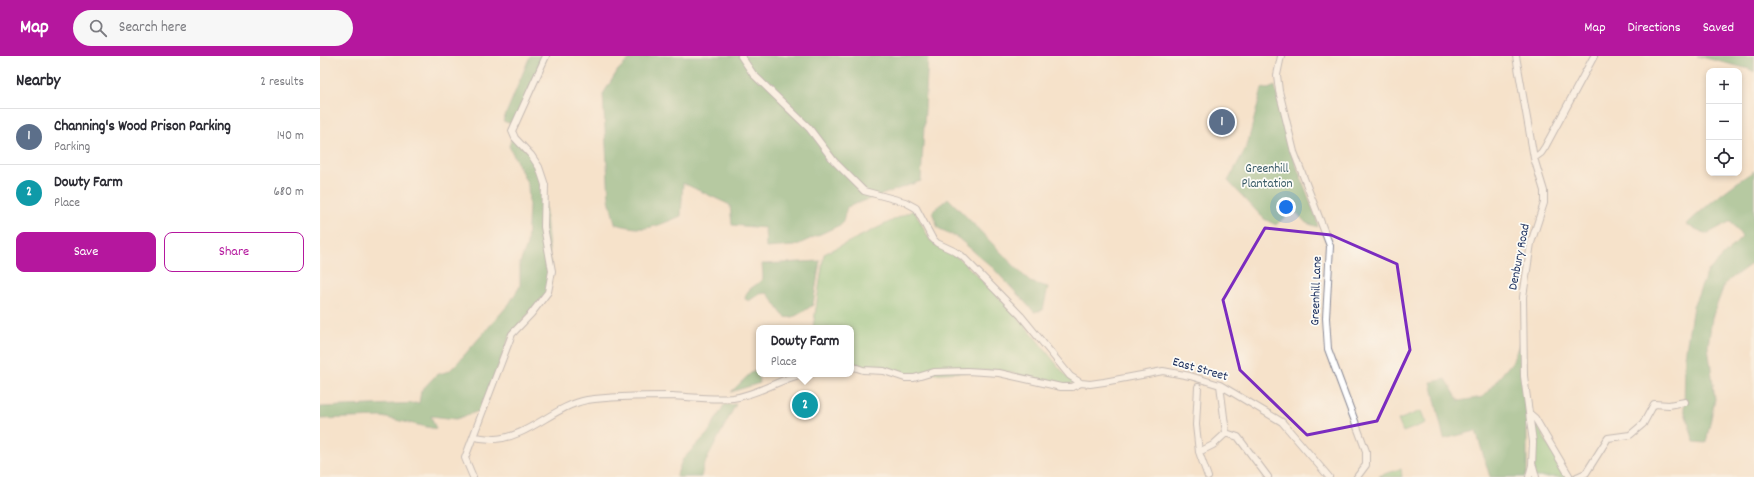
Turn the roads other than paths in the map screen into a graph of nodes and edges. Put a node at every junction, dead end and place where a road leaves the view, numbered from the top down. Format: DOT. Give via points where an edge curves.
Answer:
graph roads {
  1 [pos="546,56"];
  2 [pos="741,56"];
  3 [pos="1280,56"];
  4 [pos="1516,56"];
  5 [pos="1594,56"];
  6 [pos="1534,158"];
  7 [pos="854,367"];
  8 [pos="794,377"];
  9 [pos="1081,383"];
  10 [pos="1220,385"];
  11 [pos="1198,387"];
  12 [pos="1685,402"];
  13 [pos="1530,413"];
  14 [pos="1226,433"];
  15 [pos="474,437"];
  16 [pos="1199,452"];
  17 [pos="1532,465"];
  18 [pos="473,477"];
  19 [pos="1208,477"];
  20 [pos="1268,477"];
  21 [pos="1329,477"];
  22 [pos="1357,477"];
  23 [pos="1529,477"];
  24 [pos="1536,477"];
  25 [pos="1570,477"];
  26 [pos="1577,477"];
  1 -- 15 [label="street" via="512,131 539,167 545,185 544,227 552,272 548,292 512,334"];
  2 -- 9 [label="street" via="753,74 809,128 834,160 864,191 905,202 916,208 932,238 962,256 1021,316 1070,376"];
  3 -- 22 [label="street, Greenhill Lane" via="1277,75 1279,91 1294,152 1330,246 1326,318 1328,349 1366,451 1366,465"];
  4 -- 6 [label="street, Denbury Road"];
  5 -- 6 [label="street" via="1546,147"];
  6 -- 13 [label="street, Denbury Road" via="1544,191 1544,203 1531,243 1523,296 1524,376"];
  7 -- 9 [label="street, East Street" via="884,371 905,378 934,372 967,371 999,373 1061,386 1072,387"];
  8 -- 15 [label="street" via="735,398 672,396 585,401 566,407 511,436 495,439"];
  9 -- 10 [label="street, East Street" via="1104,382 1163,371"];
  10 -- 14 [label="street"];
  10 -- 21 [label="street, East Street" via="1282,422"];
  11 -- 16 [label="street" via="1196,425"];
  12 -- 26 [label="street" via="1654,404 1643,424 1630,435 1608,438 1586,473"];
  13 -- 17 [label="street, Denbury Road"];
  13 -- 25 [label="street"];
  14 -- 16 [label="street" via="1214,445"];
  14 -- 20 [label="street" via="1238,438"];
  15 -- 18 [label="street" via="465,458"];
  16 -- 19 [label="street"];
  17 -- 23 [label="street"];
  17 -- 24 [label="street"];
}
